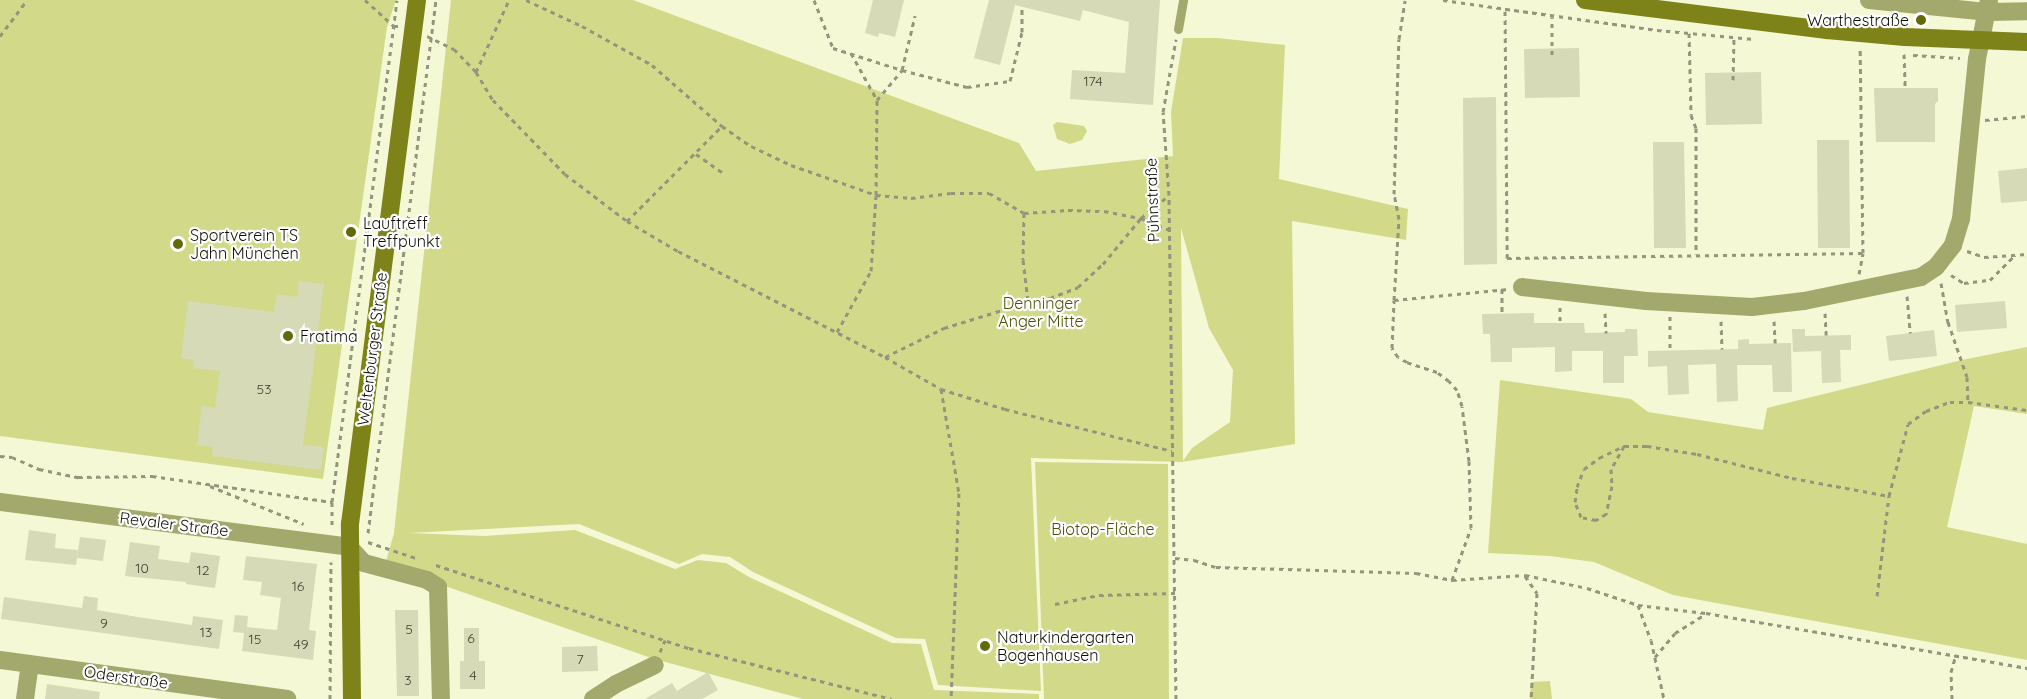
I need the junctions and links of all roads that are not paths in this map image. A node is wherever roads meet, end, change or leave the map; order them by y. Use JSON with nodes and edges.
{"nodes":[{"id":1,"x":417,"y":0,"type":"edge"},
{"id":2,"x":1183,"y":0,"type":"edge"},
{"id":3,"x":1585,"y":0,"type":"edge"},
{"id":4,"x":1869,"y":0,"type":"edge"},
{"id":5,"x":1989,"y":6,"type":"edge"},
{"id":6,"x":2027,"y":11,"type":"edge"},
{"id":7,"x":1178,"y":29,"type":"road end"},
{"id":8,"x":1980,"y":41,"type":"junction"},
{"id":9,"x":2027,"y":42,"type":"edge"},
{"id":10,"x":1522,"y":287,"type":"road end"},
{"id":11,"x":0,"y":502,"type":"edge"},
{"id":12,"x":349,"y":547,"type":"junction"},
{"id":13,"x":0,"y":660,"type":"edge"},
{"id":14,"x":30,"y":664,"type":"junction"},
{"id":15,"x":655,"y":665,"type":"dead end"},
{"id":16,"x":188,"y":692,"type":"edge"},
{"id":17,"x":25,"y":699,"type":"edge"},
{"id":18,"x":287,"y":699,"type":"edge"},
{"id":19,"x":352,"y":699,"type":"edge"},
{"id":20,"x":441,"y":699,"type":"edge"},
{"id":21,"x":593,"y":699,"type":"edge"}],
"edges":[{"from":1,"to":12,"type":"main road","name":"Weltenburger Straße"},
{"from":2,"to":7,"type":"lane"},
{"from":3,"to":8,"type":"main road"},
{"from":4,"to":5,"type":"street"},
{"from":5,"to":6,"type":"street"},
{"from":5,"to":8,"type":"street"},
{"from":8,"to":9,"type":"main road"},
{"from":8,"to":10,"type":"street"},
{"from":11,"to":12,"type":"street","name":"Revaler Straße"},
{"from":12,"to":19,"type":"main road","name":"Weltenburger Straße"},
{"from":12,"to":20,"type":"street"},
{"from":13,"to":14,"type":"street","name":"Oderstraße"},
{"from":14,"to":16,"type":"street","name":"Oderstraße"},
{"from":14,"to":17,"type":"street"},
{"from":15,"to":21,"type":"street"},
{"from":16,"to":18,"type":"street","name":"Oderstraße"}]}
